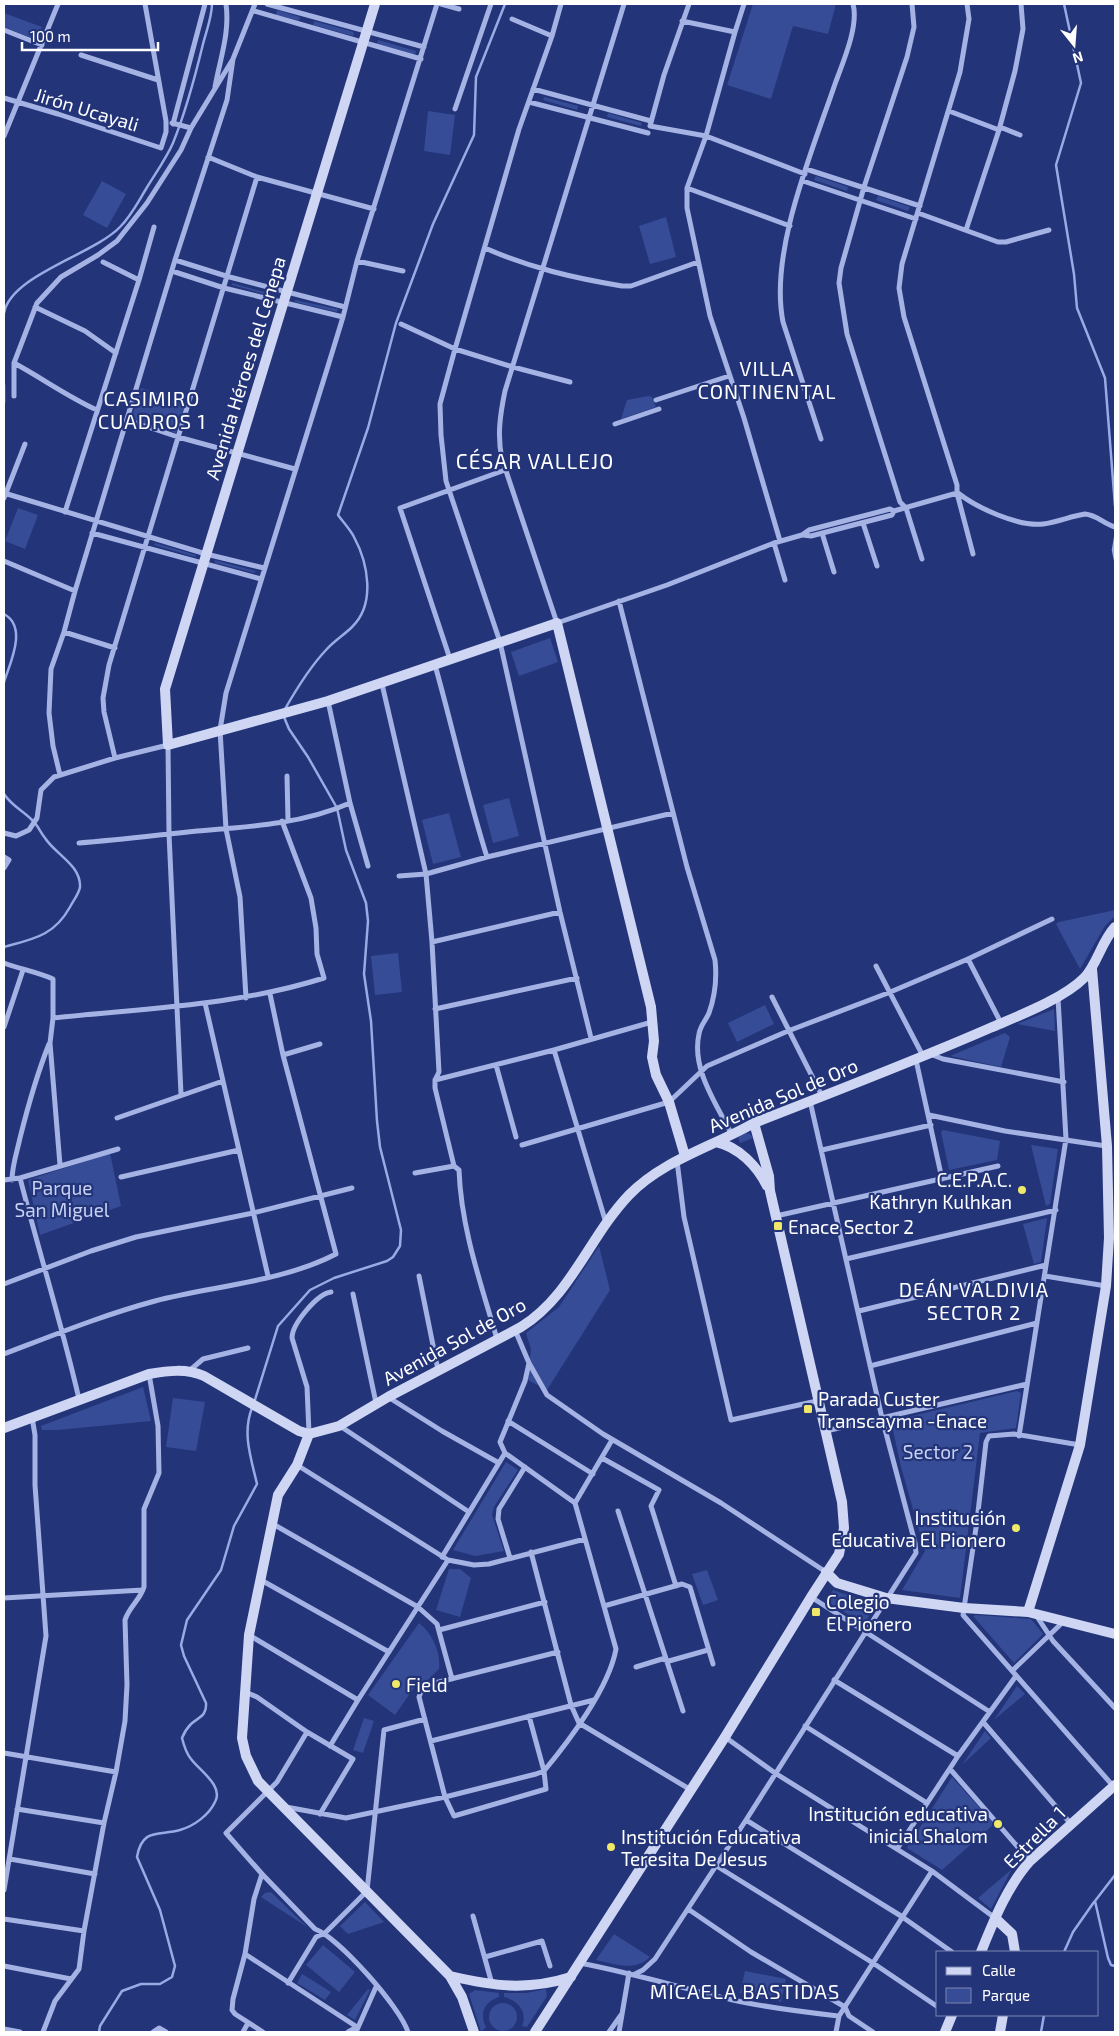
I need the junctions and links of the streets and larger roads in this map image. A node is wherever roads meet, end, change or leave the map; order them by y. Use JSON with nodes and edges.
{"nodes":[{"id":1,"x":58,"y":4,"type":"edge"},
{"id":2,"x":145,"y":4,"type":"edge"},
{"id":3,"x":205,"y":4,"type":"edge"},
{"id":4,"x":226,"y":4,"type":"edge"},
{"id":5,"x":255,"y":4,"type":"edge"},
{"id":6,"x":268,"y":4,"type":"edge"},
{"id":7,"x":375,"y":4,"type":"edge"},
{"id":8,"x":439,"y":4,"type":"edge"},
{"id":9,"x":491,"y":4,"type":"edge"},
{"id":10,"x":561,"y":4,"type":"edge"},
{"id":11,"x":624,"y":4,"type":"edge"},
{"id":12,"x":689,"y":4,"type":"edge"},
{"id":13,"x":744,"y":4,"type":"edge"},
{"id":14,"x":853,"y":4,"type":"edge"},
{"id":15,"x":912,"y":4,"type":"edge"},
{"id":16,"x":967,"y":4,"type":"edge"},
{"id":17,"x":1021,"y":4,"type":"edge"},
{"id":18,"x":459,"y":9,"type":"dead end"},
{"id":19,"x":254,"y":11,"type":"junction"},
{"id":20,"x":512,"y":19,"type":"dead end"},
{"id":21,"x":682,"y":21,"type":"junction"},
{"id":22,"x":4,"y":30,"type":"edge"},
{"id":23,"x":367,"y":30,"type":"junction"},
{"id":24,"x":735,"y":32,"type":"junction"},
{"id":25,"x":552,"y":36,"type":"junction"},
{"id":26,"x":363,"y":43,"type":"junction"},
{"id":27,"x":42,"y":45,"type":"junction"},
{"id":28,"x":424,"y":47,"type":"junction"},
{"id":29,"x":81,"y":55,"type":"dead end"},
{"id":30,"x":233,"y":58,"type":"junction"},
{"id":31,"x":421,"y":59,"type":"junction"},
{"id":32,"x":158,"y":80,"type":"junction"},
{"id":33,"x":533,"y":89,"type":"junction"},
{"id":34,"x":215,"y":90,"type":"junction"},
{"id":35,"x":4,"y":98,"type":"edge"},
{"id":36,"x":529,"y":102,"type":"junction"},
{"id":37,"x":18,"y":104,"type":"junction"},
{"id":38,"x":593,"y":105,"type":"junction"},
{"id":39,"x":455,"y":109,"type":"dead end"},
{"id":40,"x":949,"y":111,"type":"junction"},
{"id":41,"x":589,"y":118,"type":"junction"},
{"id":42,"x":166,"y":121,"type":"junction"},
{"id":43,"x":174,"y":124,"type":"junction"},
{"id":44,"x":651,"y":124,"type":"junction"},
{"id":45,"x":191,"y":128,"type":"junction"},
{"id":46,"x":999,"y":129,"type":"junction"},
{"id":47,"x":648,"y":133,"type":"dead end"},
{"id":48,"x":1020,"y":134,"type":"dead end"},
{"id":49,"x":4,"y":136,"type":"edge"},
{"id":50,"x":706,"y":136,"type":"junction"},
{"id":51,"x":208,"y":157,"type":"junction"},
{"id":52,"x":806,"y":171,"type":"junction"},
{"id":53,"x":257,"y":177,"type":"junction"},
{"id":54,"x":803,"y":181,"type":"junction"},
{"id":55,"x":864,"y":187,"type":"junction"},
{"id":56,"x":687,"y":188,"type":"junction"},
{"id":57,"x":316,"y":192,"type":"junction"},
{"id":58,"x":860,"y":199,"type":"junction"},
{"id":59,"x":920,"y":206,"type":"junction"},
{"id":60,"x":374,"y":209,"type":"junction"},
{"id":61,"x":917,"y":216,"type":"junction"},
{"id":62,"x":790,"y":226,"type":"junction"},
{"id":63,"x":154,"y":227,"type":"dead end"},
{"id":64,"x":966,"y":230,"type":"junction"},
{"id":65,"x":1049,"y":230,"type":"dead end"},
{"id":66,"x":485,"y":248,"type":"junction"},
{"id":67,"x":175,"y":260,"type":"junction"},
{"id":68,"x":357,"y":261,"type":"junction"},
{"id":69,"x":103,"y":262,"type":"dead end"},
{"id":70,"x":698,"y":262,"type":"junction"},
{"id":71,"x":542,"y":268,"type":"junction"},
{"id":72,"x":172,"y":271,"type":"junction"},
{"id":73,"x":403,"y":271,"type":"dead end"},
{"id":74,"x":226,"y":276,"type":"junction"},
{"id":75,"x":139,"y":280,"type":"junction"},
{"id":76,"x":224,"y":288,"type":"junction"},
{"id":77,"x":285,"y":298,"type":"junction"},
{"id":78,"x":35,"y":307,"type":"junction"},
{"id":79,"x":345,"y":307,"type":"junction"},
{"id":80,"x":343,"y":317,"type":"junction"},
{"id":81,"x":401,"y":324,"type":"dead end"},
{"id":82,"x":455,"y":349,"type":"junction"},
{"id":83,"x":116,"y":353,"type":"junction"},
{"id":84,"x":14,"y":362,"type":"junction"},
{"id":85,"x":513,"y":367,"type":"junction"},
{"id":86,"x":729,"y":376,"type":"junction"},
{"id":87,"x":570,"y":382,"type":"dead end"},
{"id":88,"x":14,"y":396,"type":"dead end"},
{"id":89,"x":656,"y":400,"type":"dead end"},
{"id":90,"x":659,"y":409,"type":"dead end"},
{"id":91,"x":97,"y":410,"type":"junction"},
{"id":92,"x":127,"y":420,"type":"junction"},
{"id":93,"x":615,"y":424,"type":"dead end"},
{"id":94,"x":178,"y":437,"type":"junction"},
{"id":95,"x":821,"y":439,"type":"dead end"},
{"id":96,"x":25,"y":444,"type":"dead end"},
{"id":97,"x":237,"y":453,"type":"junction"},
{"id":98,"x":294,"y":469,"type":"junction"},
{"id":99,"x":506,"y":470,"type":"junction"},
{"id":100,"x":449,"y":490,"type":"junction"},
{"id":101,"x":957,"y":492,"type":"junction"},
{"id":102,"x":4,"y":495,"type":"edge"},
{"id":103,"x":906,"y":508,"type":"junction"},
{"id":104,"x":894,"y":511,"type":"junction"},
{"id":105,"x":65,"y":512,"type":"junction"},
{"id":106,"x":96,"y":522,"type":"junction"},
{"id":107,"x":863,"y":523,"type":"junction"},
{"id":108,"x":1115,"y":527,"type":"edge"},
{"id":109,"x":92,"y":533,"type":"junction"},
{"id":110,"x":822,"y":533,"type":"junction"},
{"id":111,"x":802,"y":535,"type":"junction"},
{"id":112,"x":148,"y":537,"type":"junction"},
{"id":113,"x":780,"y":541,"type":"junction"},
{"id":114,"x":774,"y":543,"type":"junction"},
{"id":115,"x":146,"y":548,"type":"junction"},
{"id":116,"x":973,"y":554,"type":"dead end"},
{"id":117,"x":205,"y":559,"type":"junction"},
{"id":118,"x":922,"y":559,"type":"dead end"},
{"id":119,"x":4,"y":561,"type":"edge"},
{"id":120,"x":877,"y":566,"type":"dead end"},
{"id":121,"x":264,"y":568,"type":"junction"},
{"id":122,"x":834,"y":572,"type":"dead end"},
{"id":123,"x":261,"y":578,"type":"junction"},
{"id":124,"x":784,"y":580,"type":"dead end"},
{"id":125,"x":74,"y":591,"type":"junction"},
{"id":126,"x":619,"y":601,"type":"junction"},
{"id":127,"x":557,"y":623,"type":"junction"},
{"id":128,"x":64,"y":632,"type":"junction"},
{"id":129,"x":500,"y":642,"type":"junction"},
{"id":130,"x":115,"y":648,"type":"junction"},
{"id":131,"x":450,"y":660,"type":"junction"},
{"id":132,"x":435,"y":665,"type":"junction"},
{"id":133,"x":382,"y":684,"type":"junction"},
{"id":134,"x":328,"y":701,"type":"junction"},
{"id":135,"x":220,"y":730,"type":"junction"},
{"id":136,"x":168,"y":745,"type":"junction"},
{"id":137,"x":115,"y":758,"type":"junction"},
{"id":138,"x":60,"y":775,"type":"junction"},
{"id":139,"x":287,"y":776,"type":"dead end"},
{"id":140,"x":350,"y":803,"type":"junction"},
{"id":141,"x":672,"y":813,"type":"junction"},
{"id":142,"x":285,"y":821,"type":"junction"},
{"id":143,"x":226,"y":829,"type":"junction"},
{"id":144,"x":607,"y":830,"type":"junction"},
{"id":145,"x":4,"y":833,"type":"edge"},
{"id":146,"x":169,"y":834,"type":"junction"},
{"id":147,"x":79,"y":843,"type":"dead end"},
{"id":148,"x":544,"y":844,"type":"junction"},
{"id":149,"x":4,"y":857,"type":"edge"},
{"id":150,"x":487,"y":858,"type":"junction"},
{"id":151,"x":368,"y":866,"type":"dead end"},
{"id":152,"x":4,"y":868,"type":"edge"},
{"id":153,"x":426,"y":874,"type":"junction"},
{"id":154,"x":399,"y":876,"type":"dead end"},
{"id":155,"x":560,"y":912,"type":"junction"},
{"id":156,"x":1052,"y":918,"type":"dead end"},
{"id":157,"x":1115,"y":927,"type":"edge"},
{"id":158,"x":432,"y":942,"type":"junction"},
{"id":159,"x":968,"y":959,"type":"junction"},
{"id":160,"x":4,"y":963,"type":"edge"},
{"id":161,"x":876,"y":966,"type":"dead end"},
{"id":162,"x":1092,"y":969,"type":"junction"},
{"id":163,"x":23,"y":970,"type":"junction"},
{"id":164,"x":577,"y":978,"type":"junction"},
{"id":165,"x":888,"y":993,"type":"junction"},
{"id":166,"x":270,"y":994,"type":"junction"},
{"id":167,"x":1057,"y":996,"type":"junction"},
{"id":168,"x":772,"y":997,"type":"dead end"},
{"id":169,"x":246,"y":998,"type":"junction"},
{"id":170,"x":205,"y":1003,"type":"junction"},
{"id":171,"x":176,"y":1007,"type":"junction"},
{"id":172,"x":435,"y":1009,"type":"junction"},
{"id":173,"x":53,"y":1018,"type":"junction"},
{"id":174,"x":652,"y":1021,"type":"junction"},
{"id":175,"x":1001,"y":1023,"type":"junction"},
{"id":176,"x":4,"y":1027,"type":"edge"},
{"id":177,"x":788,"y":1031,"type":"junction"},
{"id":178,"x":592,"y":1038,"type":"junction"},
{"id":179,"x":50,"y":1043,"type":"junction"},
{"id":180,"x":320,"y":1044,"type":"dead end"},
{"id":181,"x":554,"y":1050,"type":"junction"},
{"id":182,"x":283,"y":1055,"type":"junction"},
{"id":183,"x":923,"y":1057,"type":"junction"},
{"id":184,"x":496,"y":1065,"type":"junction"},
{"id":185,"x":701,"y":1071,"type":"junction"},
{"id":186,"x":435,"y":1080,"type":"junction"},
{"id":187,"x":223,"y":1081,"type":"junction"},
{"id":188,"x":1064,"y":1082,"type":"junction"},
{"id":189,"x":181,"y":1094,"type":"junction"},
{"id":190,"x":822,"y":1096,"type":"junction"},
{"id":191,"x":810,"y":1100,"type":"junction"},
{"id":192,"x":669,"y":1102,"type":"junction"},
{"id":193,"x":929,"y":1115,"type":"junction"},
{"id":194,"x":117,"y":1118,"type":"dead end"},
{"id":195,"x":754,"y":1123,"type":"junction"},
{"id":196,"x":931,"y":1125,"type":"junction"},
{"id":197,"x":577,"y":1129,"type":"junction"},
{"id":198,"x":733,"y":1135,"type":"junction"},
{"id":199,"x":516,"y":1137,"type":"dead end"},
{"id":200,"x":1066,"y":1139,"type":"junction"},
{"id":201,"x":716,"y":1142,"type":"junction"},
{"id":202,"x":522,"y":1145,"type":"dead end"},
{"id":203,"x":1107,"y":1146,"type":"junction"},
{"id":204,"x":118,"y":1149,"type":"dead end"},
{"id":205,"x":239,"y":1150,"type":"junction"},
{"id":206,"x":822,"y":1150,"type":"junction"},
{"id":207,"x":681,"y":1158,"type":"junction"},
{"id":208,"x":60,"y":1165,"type":"junction"},
{"id":209,"x":454,"y":1166,"type":"junction"},
{"id":210,"x":998,"y":1166,"type":"dead end"},
{"id":211,"x":415,"y":1173,"type":"dead end"},
{"id":212,"x":121,"y":1177,"type":"dead end"},
{"id":213,"x":20,"y":1178,"type":"junction"},
{"id":214,"x":942,"y":1179,"type":"junction"},
{"id":215,"x":4,"y":1180,"type":"edge"},
{"id":216,"x":12,"y":1180,"type":"junction"},
{"id":217,"x":352,"y":1188,"type":"dead end"},
{"id":218,"x":770,"y":1192,"type":"junction"},
{"id":219,"x":321,"y":1196,"type":"junction"},
{"id":220,"x":834,"y":1204,"type":"junction"},
{"id":221,"x":1056,"y":1210,"type":"junction"},
{"id":222,"x":254,"y":1213,"type":"junction"},
{"id":223,"x":776,"y":1216,"type":"junction"},
{"id":224,"x":606,"y":1224,"type":"junction"},
{"id":225,"x":846,"y":1259,"type":"junction"},
{"id":226,"x":1046,"y":1265,"type":"junction"},
{"id":227,"x":44,"y":1270,"type":"junction"},
{"id":228,"x":268,"y":1276,"type":"junction"},
{"id":229,"x":419,"y":1276,"type":"dead end"},
{"id":230,"x":1045,"y":1276,"type":"junction"},
{"id":231,"x":4,"y":1284,"type":"edge"},
{"id":232,"x":1106,"y":1286,"type":"junction"},
{"id":233,"x":331,"y":1292,"type":"dead end"},
{"id":234,"x":353,"y":1294,"type":"dead end"},
{"id":235,"x":859,"y":1311,"type":"junction"},
{"id":236,"x":1037,"y":1323,"type":"junction"},
{"id":237,"x":515,"y":1330,"type":"junction"},
{"id":238,"x":63,"y":1331,"type":"junction"},
{"id":239,"x":497,"y":1340,"type":"junction"},
{"id":240,"x":248,"y":1348,"type":"dead end"},
{"id":241,"x":4,"y":1354,"type":"edge"},
{"id":242,"x":529,"y":1363,"type":"junction"},
{"id":243,"x":870,"y":1366,"type":"junction"},
{"id":244,"x":438,"y":1370,"type":"junction"},
{"id":245,"x":188,"y":1372,"type":"junction"},
{"id":246,"x":149,"y":1374,"type":"junction"},
{"id":247,"x":1027,"y":1384,"type":"junction"},
{"id":248,"x":388,"y":1397,"type":"junction"},
{"id":249,"x":79,"y":1399,"type":"junction"},
{"id":250,"x":817,"y":1401,"type":"junction"},
{"id":251,"x":376,"y":1404,"type":"junction"},
{"id":252,"x":32,"y":1417,"type":"junction"},
{"id":253,"x":882,"y":1418,"type":"junction"},
{"id":254,"x":508,"y":1421,"type":"junction"},
{"id":255,"x":339,"y":1426,"type":"junction"},
{"id":256,"x":4,"y":1428,"type":"edge"},
{"id":257,"x":825,"y":1431,"type":"junction"},
{"id":258,"x":309,"y":1434,"type":"junction"},
{"id":259,"x":1019,"y":1436,"type":"junction"},
{"id":260,"x":612,"y":1440,"type":"junction"},
{"id":261,"x":1080,"y":1445,"type":"junction"},
{"id":262,"x":505,"y":1453,"type":"junction"},
{"id":263,"x":602,"y":1458,"type":"junction"},
{"id":264,"x":499,"y":1463,"type":"junction"},
{"id":265,"x":297,"y":1465,"type":"junction"},
{"id":266,"x":525,"y":1467,"type":"junction"},
{"id":267,"x":593,"y":1474,"type":"junction"},
{"id":268,"x":575,"y":1503,"type":"junction"},
{"id":269,"x":618,"y":1511,"type":"dead end"},
{"id":270,"x":470,"y":1512,"type":"junction"},
{"id":271,"x":273,"y":1524,"type":"junction"},
{"id":272,"x":585,"y":1539,"type":"junction"},
{"id":273,"x":531,"y":1552,"type":"junction"},
{"id":274,"x":442,"y":1557,"type":"junction"},
{"id":275,"x":510,"y":1558,"type":"junction"},
{"id":276,"x":448,"y":1560,"type":"junction"},
{"id":277,"x":826,"y":1572,"type":"junction"},
{"id":278,"x":260,"y":1580,"type":"junction"},
{"id":279,"x":676,"y":1586,"type":"junction"},
{"id":280,"x":143,"y":1590,"type":"junction"},
{"id":281,"x":645,"y":1594,"type":"junction"},
{"id":282,"x":44,"y":1596,"type":"junction"},
{"id":283,"x":811,"y":1596,"type":"junction"},
{"id":284,"x":4,"y":1598,"type":"edge"},
{"id":285,"x":886,"y":1598,"type":"junction"},
{"id":286,"x":544,"y":1602,"type":"junction"},
{"id":287,"x":604,"y":1606,"type":"junction"},
{"id":288,"x":418,"y":1607,"type":"junction"},
{"id":289,"x":964,"y":1608,"type":"junction"},
{"id":290,"x":1031,"y":1612,"type":"junction"},
{"id":291,"x":1065,"y":1620,"type":"junction"},
{"id":292,"x":439,"y":1630,"type":"junction"},
{"id":293,"x":865,"y":1632,"type":"junction"},
{"id":294,"x":1115,"y":1634,"type":"edge"},
{"id":295,"x":249,"y":1635,"type":"junction"},
{"id":296,"x":1051,"y":1635,"type":"junction"},
{"id":297,"x":708,"y":1650,"type":"junction"},
{"id":298,"x":389,"y":1652,"type":"junction"},
{"id":299,"x":558,"y":1652,"type":"junction"},
{"id":300,"x":666,"y":1661,"type":"junction"},
{"id":301,"x":713,"y":1664,"type":"dead end"},
{"id":302,"x":636,"y":1667,"type":"dead end"},
{"id":303,"x":1014,"y":1673,"type":"junction"},
{"id":304,"x":452,"y":1679,"type":"junction"},
{"id":305,"x":834,"y":1680,"type":"junction"},
{"id":306,"x":245,"y":1692,"type":"junction"},
{"id":307,"x":358,"y":1700,"type":"junction"},
{"id":308,"x":594,"y":1700,"type":"junction"},
{"id":309,"x":571,"y":1705,"type":"junction"},
{"id":310,"x":1115,"y":1708,"type":"edge"},
{"id":311,"x":683,"y":1711,"type":"dead end"},
{"id":312,"x":990,"y":1712,"type":"junction"},
{"id":313,"x":529,"y":1716,"type":"junction"},
{"id":314,"x":426,"y":1719,"type":"junction"},
{"id":315,"x":984,"y":1722,"type":"junction"},
{"id":316,"x":579,"y":1723,"type":"junction"},
{"id":317,"x":805,"y":1726,"type":"junction"},
{"id":318,"x":307,"y":1732,"type":"junction"},
{"id":319,"x":725,"y":1737,"type":"junction"},
{"id":320,"x":431,"y":1741,"type":"junction"},
{"id":321,"x":330,"y":1746,"type":"junction"},
{"id":322,"x":4,"y":1752,"type":"edge"},
{"id":323,"x":25,"y":1756,"type":"junction"},
{"id":324,"x":958,"y":1756,"type":"junction"},
{"id":325,"x":950,"y":1769,"type":"junction"},
{"id":326,"x":544,"y":1770,"type":"junction"},
{"id":327,"x":116,"y":1772,"type":"junction"},
{"id":328,"x":775,"y":1773,"type":"junction"},
{"id":329,"x":1114,"y":1786,"type":"edge"},
{"id":330,"x":268,"y":1790,"type":"junction"},
{"id":331,"x":691,"y":1790,"type":"junction"},
{"id":332,"x":445,"y":1797,"type":"junction"},
{"id":333,"x":927,"y":1803,"type":"junction"},
{"id":334,"x":283,"y":1806,"type":"junction"},
{"id":335,"x":17,"y":1809,"type":"junction"},
{"id":336,"x":375,"y":1812,"type":"junction"},
{"id":337,"x":320,"y":1814,"type":"junction"},
{"id":338,"x":746,"y":1820,"type":"junction"},
{"id":339,"x":104,"y":1823,"type":"junction"},
{"id":340,"x":1071,"y":1824,"type":"junction"},
{"id":341,"x":897,"y":1849,"type":"junction"},
{"id":342,"x":10,"y":1859,"type":"junction"},
{"id":343,"x":1030,"y":1860,"type":"junction"},
{"id":344,"x":715,"y":1865,"type":"junction"},
{"id":345,"x":932,"y":1871,"type":"junction"},
{"id":346,"x":95,"y":1874,"type":"junction"},
{"id":347,"x":262,"y":1874,"type":"junction"},
{"id":348,"x":4,"y":1890,"type":"edge"},
{"id":349,"x":367,"y":1891,"type":"junction"},
{"id":350,"x":688,"y":1909,"type":"junction"},
{"id":351,"x":473,"y":1916,"type":"dead end"},
{"id":352,"x":902,"y":1916,"type":"junction"},
{"id":353,"x":995,"y":1918,"type":"junction"},
{"id":354,"x":4,"y":1919,"type":"edge"},
{"id":355,"x":84,"y":1931,"type":"junction"},
{"id":356,"x":325,"y":1933,"type":"junction"},
{"id":357,"x":951,"y":1951,"type":"edge"},
{"id":358,"x":981,"y":1951,"type":"edge"},
{"id":359,"x":1015,"y":1951,"type":"edge"},
{"id":360,"x":245,"y":1954,"type":"junction"},
{"id":361,"x":485,"y":1957,"type":"junction"},
{"id":362,"x":580,"y":1963,"type":"junction"},
{"id":363,"x":873,"y":1963,"type":"junction"},
{"id":364,"x":4,"y":1966,"type":"edge"},
{"id":365,"x":550,"y":1966,"type":"dead end"},
{"id":366,"x":632,"y":1974,"type":"junction"},
{"id":367,"x":450,"y":1976,"type":"junction"},
{"id":368,"x":571,"y":1976,"type":"junction"},
{"id":369,"x":71,"y":1979,"type":"junction"},
{"id":370,"x":288,"y":1983,"type":"junction"},
{"id":371,"x":492,"y":1985,"type":"junction"},
{"id":372,"x":376,"y":1987,"type":"junction"},
{"id":373,"x":936,"y":2006,"type":"edge"},
{"id":374,"x":845,"y":2007,"type":"junction"},
{"id":375,"x":623,"y":2013,"type":"junction"},
{"id":376,"x":839,"y":2016,"type":"junction"},
{"id":377,"x":951,"y":2016,"type":"edge"},
{"id":378,"x":1003,"y":2016,"type":"edge"},
{"id":379,"x":248,"y":2023,"type":"junction"},
{"id":380,"x":4,"y":2029,"type":"edge"},
{"id":381,"x":356,"y":2029,"type":"edge"},
{"id":382,"x":20,"y":2032,"type":"edge"},
{"id":383,"x":43,"y":2032,"type":"edge"},
{"id":384,"x":153,"y":2032,"type":"edge"},
{"id":385,"x":166,"y":2032,"type":"edge"},
{"id":386,"x":243,"y":2032,"type":"edge"},
{"id":387,"x":263,"y":2032,"type":"edge"},
{"id":388,"x":348,"y":2032,"type":"edge"},
{"id":389,"x":408,"y":2032,"type":"edge"},
{"id":390,"x":474,"y":2032,"type":"edge"},
{"id":391,"x":535,"y":2032,"type":"edge"},
{"id":392,"x":609,"y":2032,"type":"edge"},
{"id":393,"x":619,"y":2032,"type":"edge"},
{"id":394,"x":836,"y":2032,"type":"edge"},
{"id":395,"x":873,"y":2032,"type":"edge"},
{"id":396,"x":945,"y":2032,"type":"edge"},
{"id":397,"x":1000,"y":2032,"type":"edge"}],
"edges":[{"from":1,"to":27,"type":"street"},
{"from":2,"to":32,"type":"street"},
{"from":3,"to":43,"type":"street"},
{"from":4,"to":34,"type":"street"},
{"from":5,"to":19,"type":"street"},
{"from":6,"to":23,"type":"street"},
{"from":7,"to":23,"type":"street","name":"Avenida Héroes del Cenepa"},
{"from":8,"to":18,"type":"street"},
{"from":8,"to":28,"type":"street"},
{"from":9,"to":39,"type":"street"},
{"from":10,"to":25,"type":"street"},
{"from":11,"to":38,"type":"street"},
{"from":12,"to":21,"type":"street"},
{"from":13,"to":24,"type":"street"},
{"from":14,"to":52,"type":"street"},
{"from":15,"to":55,"type":"street"},
{"from":16,"to":40,"type":"street"},
{"from":17,"to":46,"type":"street"},
{"from":19,"to":26,"type":"street"},
{"from":19,"to":30,"type":"street"},
{"from":20,"to":25,"type":"street"},
{"from":21,"to":24,"type":"street"},
{"from":21,"to":44,"type":"street"},
{"from":22,"to":27,"type":"street"},
{"from":23,"to":26,"type":"street","name":"Avenida Héroes del Cenepa"},
{"from":23,"to":28,"type":"street"},
{"from":24,"to":50,"type":"street"},
{"from":25,"to":33,"type":"street"},
{"from":26,"to":31,"type":"street"},
{"from":26,"to":57,"type":"street","name":"Avenida Héroes del Cenepa"},
{"from":27,"to":37,"type":"street"},
{"from":28,"to":31,"type":"street"},
{"from":29,"to":32,"type":"street"},
{"from":30,"to":34,"type":"street"},
{"from":30,"to":51,"type":"street"},
{"from":31,"to":60,"type":"street"},
{"from":32,"to":42,"type":"street"},
{"from":33,"to":36,"type":"street"},
{"from":33,"to":38,"type":"street"},
{"from":34,"to":45,"type":"street"},
{"from":35,"to":37,"type":"street","name":"Jirón Ucayali"},
{"from":36,"to":41,"type":"street"},
{"from":36,"to":66,"type":"street"},
{"from":37,"to":42,"type":"street","name":"Jirón Ucayali"},
{"from":37,"to":49,"type":"street"},
{"from":38,"to":41,"type":"street"},
{"from":38,"to":44,"type":"street"},
{"from":40,"to":46,"type":"street"},
{"from":40,"to":59,"type":"street"},
{"from":41,"to":47,"type":"street"},
{"from":41,"to":71,"type":"street"},
{"from":42,"to":43,"type":"street"},
{"from":43,"to":45,"type":"street"},
{"from":44,"to":50,"type":"street"},
{"from":45,"to":78,"type":"street"},
{"from":46,"to":48,"type":"street"},
{"from":46,"to":64,"type":"street"},
{"from":50,"to":52,"type":"street"},
{"from":50,"to":56,"type":"street"},
{"from":51,"to":53,"type":"street"},
{"from":51,"to":67,"type":"street"},
{"from":52,"to":54,"type":"street"},
{"from":52,"to":55,"type":"street"},
{"from":53,"to":57,"type":"street"},
{"from":53,"to":74,"type":"street"},
{"from":54,"to":58,"type":"street"},
{"from":54,"to":62,"type":"street"},
{"from":55,"to":58,"type":"street"},
{"from":55,"to":59,"type":"street"},
{"from":56,"to":62,"type":"street"},
{"from":56,"to":70,"type":"street"},
{"from":57,"to":60,"type":"street"},
{"from":57,"to":77,"type":"street","name":"Avenida Héroes del Cenepa"},
{"from":58,"to":61,"type":"street"},
{"from":58,"to":103,"type":"street"},
{"from":59,"to":61,"type":"street"},
{"from":60,"to":68,"type":"street"},
{"from":61,"to":64,"type":"street"},
{"from":61,"to":101,"type":"street"},
{"from":62,"to":95,"type":"street"},
{"from":63,"to":75,"type":"street"},
{"from":64,"to":65,"type":"street"},
{"from":66,"to":71,"type":"street"},
{"from":66,"to":82,"type":"street"},
{"from":67,"to":72,"type":"street"},
{"from":67,"to":74,"type":"street"},
{"from":68,"to":73,"type":"street"},
{"from":68,"to":79,"type":"street"},
{"from":69,"to":75,"type":"street"},
{"from":70,"to":71,"type":"street"},
{"from":70,"to":86,"type":"street"},
{"from":71,"to":85,"type":"street"},
{"from":72,"to":76,"type":"street"},
{"from":72,"to":92,"type":"street"},
{"from":74,"to":76,"type":"street"},
{"from":74,"to":77,"type":"street"},
{"from":75,"to":83,"type":"street"},
{"from":76,"to":77,"type":"street"},
{"from":76,"to":94,"type":"street"},
{"from":77,"to":79,"type":"street"},
{"from":77,"to":80,"type":"street"},
{"from":77,"to":97,"type":"street","name":"Avenida Héroes del Cenepa"},
{"from":78,"to":83,"type":"street"},
{"from":78,"to":84,"type":"street"},
{"from":79,"to":80,"type":"street"},
{"from":80,"to":98,"type":"street"},
{"from":81,"to":82,"type":"street"},
{"from":82,"to":85,"type":"street"},
{"from":82,"to":100,"type":"street"},
{"from":83,"to":91,"type":"street"},
{"from":84,"to":88,"type":"street"},
{"from":84,"to":91,"type":"street"},
{"from":85,"to":87,"type":"street"},
{"from":85,"to":99,"type":"street"},
{"from":86,"to":89,"type":"street"},
{"from":86,"to":113,"type":"street"},
{"from":90,"to":93,"type":"street"},
{"from":91,"to":105,"type":"street"},
{"from":92,"to":94,"type":"street"},
{"from":92,"to":106,"type":"street"},
{"from":94,"to":97,"type":"street"},
{"from":94,"to":112,"type":"street"},
{"from":96,"to":102,"type":"street"},
{"from":97,"to":98,"type":"street"},
{"from":97,"to":117,"type":"street","name":"Avenida Héroes del Cenepa"},
{"from":98,"to":121,"type":"street"},
{"from":99,"to":100,"type":"street"},
{"from":99,"to":127,"type":"street"},
{"from":100,"to":129,"type":"street"},
{"from":100,"to":131,"type":"street"},
{"from":101,"to":103,"type":"street"},
{"from":101,"to":108,"type":"street"},
{"from":101,"to":116,"type":"street"},
{"from":102,"to":105,"type":"street"},
{"from":103,"to":104,"type":"street"},
{"from":103,"to":118,"type":"street"},
{"from":104,"to":107,"type":"street"},
{"from":104,"to":111,"type":"street"},
{"from":105,"to":106,"type":"street"},
{"from":106,"to":109,"type":"street"},
{"from":106,"to":112,"type":"street"},
{"from":107,"to":110,"type":"street"},
{"from":107,"to":120,"type":"street"},
{"from":109,"to":115,"type":"street"},
{"from":109,"to":125,"type":"street"},
{"from":110,"to":111,"type":"street"},
{"from":110,"to":122,"type":"street"},
{"from":111,"to":113,"type":"street"},
{"from":112,"to":115,"type":"street"},
{"from":112,"to":117,"type":"street"},
{"from":113,"to":114,"type":"street"},
{"from":114,"to":124,"type":"street"},
{"from":114,"to":126,"type":"street"},
{"from":115,"to":117,"type":"street"},
{"from":115,"to":130,"type":"street"},
{"from":117,"to":121,"type":"street"},
{"from":117,"to":123,"type":"street"},
{"from":117,"to":136,"type":"street","name":"Avenida Héroes del Cenepa"},
{"from":119,"to":125,"type":"street"},
{"from":121,"to":123,"type":"street"},
{"from":123,"to":135,"type":"street"},
{"from":125,"to":128,"type":"street"},
{"from":126,"to":127,"type":"street"},
{"from":126,"to":141,"type":"street"},
{"from":127,"to":129,"type":"street"},
{"from":127,"to":144,"type":"street"},
{"from":128,"to":130,"type":"street"},
{"from":128,"to":138,"type":"street"},
{"from":129,"to":131,"type":"street"},
{"from":129,"to":148,"type":"street"},
{"from":130,"to":137,"type":"street"},
{"from":131,"to":132,"type":"street"},
{"from":132,"to":133,"type":"street"},
{"from":132,"to":150,"type":"street"},
{"from":133,"to":134,"type":"street"},
{"from":133,"to":153,"type":"street"},
{"from":134,"to":135,"type":"street"},
{"from":134,"to":140,"type":"street"},
{"from":135,"to":136,"type":"street"},
{"from":135,"to":143,"type":"street"},
{"from":136,"to":137,"type":"street"},
{"from":136,"to":146,"type":"street"},
{"from":137,"to":138,"type":"street"},
{"from":138,"to":145,"type":"street"},
{"from":139,"to":142,"type":"street"},
{"from":140,"to":142,"type":"street"},
{"from":140,"to":151,"type":"street"},
{"from":141,"to":144,"type":"street"},
{"from":141,"to":185,"type":"street"},
{"from":142,"to":143,"type":"street"},
{"from":142,"to":166,"type":"street"},
{"from":143,"to":146,"type":"street"},
{"from":143,"to":169,"type":"street"},
{"from":144,"to":148,"type":"street"},
{"from":144,"to":174,"type":"street"},
{"from":146,"to":147,"type":"street"},
{"from":146,"to":171,"type":"street"},
{"from":148,"to":150,"type":"street"},
{"from":148,"to":155,"type":"street"},
{"from":149,"to":152,"type":"street"},
{"from":150,"to":153,"type":"street"},
{"from":153,"to":154,"type":"street"},
{"from":153,"to":158,"type":"street"},
{"from":155,"to":158,"type":"street"},
{"from":155,"to":164,"type":"street"},
{"from":156,"to":159,"type":"street"},
{"from":157,"to":162,"type":"street","name":"Avenida Sol de Oro"},
{"from":158,"to":172,"type":"street"},
{"from":159,"to":165,"type":"street"},
{"from":159,"to":175,"type":"street"},
{"from":160,"to":163,"type":"street"},
{"from":161,"to":165,"type":"street"},
{"from":162,"to":167,"type":"street","name":"Avenida Sol de Oro"},
{"from":162,"to":203,"type":"street"},
{"from":163,"to":173,"type":"street"},
{"from":163,"to":176,"type":"street"},
{"from":164,"to":172,"type":"street"},
{"from":164,"to":178,"type":"street"},
{"from":165,"to":177,"type":"street"},
{"from":165,"to":183,"type":"street"},
{"from":166,"to":169,"type":"street"},
{"from":166,"to":182,"type":"street"},
{"from":167,"to":175,"type":"street","name":"Avenida Sol de Oro"},
{"from":167,"to":188,"type":"street"},
{"from":168,"to":177,"type":"street"},
{"from":169,"to":170,"type":"street"},
{"from":170,"to":171,"type":"street"},
{"from":170,"to":187,"type":"street"},
{"from":171,"to":173,"type":"street"},
{"from":171,"to":189,"type":"street"},
{"from":172,"to":186,"type":"street"},
{"from":173,"to":179,"type":"street"},
{"from":174,"to":178,"type":"street"},
{"from":174,"to":192,"type":"street"},
{"from":175,"to":183,"type":"street","name":"Avenida Sol de Oro"},
{"from":177,"to":185,"type":"street"},
{"from":177,"to":190,"type":"street"},
{"from":178,"to":181,"type":"street"},
{"from":179,"to":208,"type":"street"},
{"from":179,"to":216,"type":"street"},
{"from":180,"to":182,"type":"street"},
{"from":181,"to":184,"type":"street"},
{"from":181,"to":197,"type":"street"},
{"from":182,"to":219,"type":"street"},
{"from":183,"to":188,"type":"street"},
{"from":183,"to":190,"type":"street","name":"Avenida Sol de Oro"},
{"from":183,"to":193,"type":"street"},
{"from":184,"to":186,"type":"street"},
{"from":184,"to":199,"type":"street"},
{"from":185,"to":192,"type":"street"},
{"from":185,"to":198,"type":"street"},
{"from":186,"to":209,"type":"street"},
{"from":187,"to":189,"type":"street"},
{"from":187,"to":205,"type":"street"},
{"from":188,"to":200,"type":"street"},
{"from":189,"to":194,"type":"street"},
{"from":190,"to":191,"type":"street","name":"Avenida Sol de Oro"},
{"from":191,"to":195,"type":"street","name":"Avenida Sol de Oro"},
{"from":191,"to":206,"type":"street"},
{"from":192,"to":197,"type":"street"},
{"from":192,"to":207,"type":"street"},
{"from":193,"to":196,"type":"street"},
{"from":193,"to":200,"type":"street"},
{"from":195,"to":198,"type":"street","name":"Avenida Sol de Oro"},
{"from":195,"to":218,"type":"street"},
{"from":196,"to":206,"type":"street"},
{"from":196,"to":214,"type":"street"},
{"from":197,"to":202,"type":"street"},
{"from":197,"to":224,"type":"street"},
{"from":198,"to":201,"type":"street","name":"Avenida Sol de Oro"},
{"from":200,"to":203,"type":"street"},
{"from":200,"to":221,"type":"street"},
{"from":201,"to":207,"type":"street","name":"Avenida Sol de Oro"},
{"from":201,"to":218,"type":"street"},
{"from":203,"to":232,"type":"street"},
{"from":204,"to":208,"type":"street"},
{"from":205,"to":212,"type":"street"},
{"from":205,"to":222,"type":"street"},
{"from":206,"to":220,"type":"street"},
{"from":207,"to":224,"type":"street","name":"Avenida Sol de Oro"},
{"from":207,"to":250,"type":"street"},
{"from":208,"to":213,"type":"street"},
{"from":209,"to":211,"type":"street"},
{"from":209,"to":239,"type":"street"},
{"from":210,"to":214,"type":"street"},
{"from":213,"to":216,"type":"street"},
{"from":213,"to":227,"type":"street"},
{"from":214,"to":220,"type":"street"},
{"from":215,"to":216,"type":"street"},
{"from":217,"to":219,"type":"street"},
{"from":218,"to":223,"type":"street"},
{"from":219,"to":222,"type":"street"},
{"from":219,"to":228,"type":"street"},
{"from":220,"to":223,"type":"street"},
{"from":220,"to":225,"type":"street"},
{"from":221,"to":225,"type":"street"},
{"from":221,"to":226,"type":"street"},
{"from":222,"to":227,"type":"street"},
{"from":222,"to":228,"type":"street"},
{"from":223,"to":250,"type":"street"},
{"from":224,"to":237,"type":"street","name":"Avenida Sol de Oro"},
{"from":225,"to":235,"type":"street"},
{"from":226,"to":230,"type":"street"},
{"from":226,"to":235,"type":"street"},
{"from":227,"to":231,"type":"street"},
{"from":227,"to":238,"type":"street"},
{"from":228,"to":238,"type":"street"},
{"from":229,"to":244,"type":"street"},
{"from":230,"to":232,"type":"street"},
{"from":230,"to":236,"type":"street"},
{"from":232,"to":261,"type":"street"},
{"from":233,"to":258,"type":"street"},
{"from":234,"to":251,"type":"street"},
{"from":235,"to":243,"type":"street"},
{"from":236,"to":243,"type":"street"},
{"from":236,"to":247,"type":"street"},
{"from":237,"to":239,"type":"street","name":"Avenida Sol de Oro"},
{"from":237,"to":242,"type":"street"},
{"from":238,"to":241,"type":"street"},
{"from":238,"to":249,"type":"street"},
{"from":239,"to":244,"type":"street","name":"Avenida Sol de Oro"},
{"from":240,"to":245,"type":"street"},
{"from":242,"to":254,"type":"street"},
{"from":242,"to":260,"type":"street"},
{"from":243,"to":253,"type":"street"},
{"from":244,"to":248,"type":"street","name":"Avenida Sol de Oro"},
{"from":245,"to":246,"type":"street"},
{"from":245,"to":258,"type":"street"},
{"from":246,"to":249,"type":"street"},
{"from":246,"to":280,"type":"street"},
{"from":247,"to":253,"type":"street"},
{"from":247,"to":259,"type":"street"},
{"from":248,"to":251,"type":"street","name":"Avenida Sol de Oro"},
{"from":248,"to":264,"type":"street"},
{"from":249,"to":252,"type":"street"},
{"from":250,"to":257,"type":"street"},
{"from":251,"to":255,"type":"street","name":"Avenida Sol de Oro"},
{"from":252,"to":256,"type":"street"},
{"from":252,"to":282,"type":"street"},
{"from":253,"to":257,"type":"street"},
{"from":253,"to":285,"type":"street"},
{"from":254,"to":262,"type":"street"},
{"from":254,"to":267,"type":"street"},
{"from":255,"to":258,"type":"street","name":"Avenida Sol de Oro"},
{"from":255,"to":270,"type":"street"},
{"from":257,"to":277,"type":"street"},
{"from":258,"to":265,"type":"street"},
{"from":259,"to":261,"type":"street"},
{"from":259,"to":289,"type":"street"},
{"from":260,"to":263,"type":"street"},
{"from":260,"to":277,"type":"street"},
{"from":261,"to":290,"type":"street"},
{"from":262,"to":264,"type":"street"},
{"from":262,"to":266,"type":"street"},
{"from":263,"to":267,"type":"street"},
{"from":263,"to":279,"type":"street"},
{"from":264,"to":270,"type":"street"},
{"from":265,"to":271,"type":"street"},
{"from":265,"to":274,"type":"street"},
{"from":266,"to":268,"type":"street"},
{"from":266,"to":275,"type":"street"},
{"from":267,"to":268,"type":"street"},
{"from":268,"to":272,"type":"street"},
{"from":269,"to":281,"type":"street"},
{"from":270,"to":274,"type":"street"},
{"from":271,"to":278,"type":"street"},
{"from":271,"to":288,"type":"street"},
{"from":272,"to":273,"type":"street"},
{"from":272,"to":287,"type":"street"},
{"from":273,"to":275,"type":"street"},
{"from":273,"to":286,"type":"street"},
{"from":274,"to":276,"type":"street"},
{"from":275,"to":276,"type":"street"},
{"from":276,"to":288,"type":"street"},
{"from":277,"to":283,"type":"street"},
{"from":277,"to":285,"type":"street"},
{"from":278,"to":295,"type":"street"},
{"from":278,"to":298,"type":"street"},
{"from":279,"to":281,"type":"street"},
{"from":279,"to":297,"type":"street"},
{"from":280,"to":282,"type":"street"},
{"from":280,"to":327,"type":"street"},
{"from":281,"to":287,"type":"street"},
{"from":281,"to":300,"type":"street"},
{"from":282,"to":284,"type":"street"},
{"from":282,"to":323,"type":"street"},
{"from":283,"to":293,"type":"street"},
{"from":283,"to":319,"type":"street"},
{"from":285,"to":289,"type":"street"},
{"from":285,"to":293,"type":"street"},
{"from":286,"to":292,"type":"street"},
{"from":286,"to":299,"type":"street"},
{"from":287,"to":308,"type":"street"},
{"from":288,"to":292,"type":"street"},
{"from":288,"to":298,"type":"street"},
{"from":289,"to":290,"type":"street"},
{"from":289,"to":303,"type":"street"},
{"from":290,"to":291,"type":"street"},
{"from":290,"to":296,"type":"street"},
{"from":291,"to":294,"type":"street"},
{"from":291,"to":296,"type":"street"},
{"from":292,"to":304,"type":"street"},
{"from":293,"to":305,"type":"street"},
{"from":293,"to":312,"type":"street"},
{"from":295,"to":306,"type":"street"},
{"from":295,"to":307,"type":"street"},
{"from":296,"to":303,"type":"street"},
{"from":296,"to":310,"type":"street"},
{"from":297,"to":300,"type":"street"},
{"from":297,"to":301,"type":"street"},
{"from":298,"to":307,"type":"street"},
{"from":299,"to":304,"type":"street"},
{"from":299,"to":309,"type":"street"},
{"from":300,"to":302,"type":"street"},
{"from":300,"to":311,"type":"street"},
{"from":303,"to":312,"type":"street"},
{"from":303,"to":329,"type":"street"},
{"from":304,"to":314,"type":"street"},
{"from":305,"to":317,"type":"street"},
{"from":305,"to":324,"type":"street"},
{"from":306,"to":318,"type":"street"},
{"from":306,"to":330,"type":"street"},
{"from":307,"to":321,"type":"street"},
{"from":308,"to":309,"type":"street"},
{"from":308,"to":316,"type":"street"},
{"from":309,"to":313,"type":"street"},
{"from":309,"to":316,"type":"street"},
{"from":312,"to":315,"type":"street"},
{"from":313,"to":320,"type":"street"},
{"from":313,"to":326,"type":"street"},
{"from":314,"to":320,"type":"street"},
{"from":314,"to":336,"type":"street"},
{"from":315,"to":324,"type":"street"},
{"from":315,"to":340,"type":"street"},
{"from":316,"to":326,"type":"street"},
{"from":316,"to":331,"type":"street"},
{"from":317,"to":328,"type":"street"},
{"from":317,"to":333,"type":"street"},
{"from":318,"to":321,"type":"street"},
{"from":318,"to":330,"type":"street"},
{"from":319,"to":328,"type":"street"},
{"from":319,"to":331,"type":"street"},
{"from":320,"to":332,"type":"street"},
{"from":321,"to":337,"type":"street"},
{"from":322,"to":323,"type":"street"},
{"from":323,"to":327,"type":"street"},
{"from":323,"to":335,"type":"street"},
{"from":324,"to":325,"type":"street"},
{"from":325,"to":333,"type":"street"},
{"from":325,"to":343,"type":"street"},
{"from":326,"to":332,"type":"street"},
{"from":326,"to":332,"type":"street"},
{"from":327,"to":339,"type":"street"},
{"from":328,"to":338,"type":"street"},
{"from":328,"to":341,"type":"street"},
{"from":329,"to":340,"type":"street","name":"Estrella 1"},
{"from":330,"to":334,"type":"street"},
{"from":330,"to":347,"type":"street"},
{"from":331,"to":362,"type":"street"},
{"from":332,"to":336,"type":"street"},
{"from":333,"to":341,"type":"street"},
{"from":334,"to":337,"type":"street"},
{"from":334,"to":349,"type":"street"},
{"from":335,"to":339,"type":"street"},
{"from":335,"to":342,"type":"street"},
{"from":336,"to":337,"type":"street"},
{"from":336,"to":349,"type":"street"},
{"from":338,"to":344,"type":"street"},
{"from":338,"to":352,"type":"street"},
{"from":339,"to":346,"type":"street"},
{"from":340,"to":343,"type":"street","name":"Estrella 1"},
{"from":341,"to":345,"type":"street"},
{"from":342,"to":346,"type":"street"},
{"from":342,"to":348,"type":"street"},
{"from":343,"to":353,"type":"street","name":"Estrella 1"},
{"from":344,"to":350,"type":"street"},
{"from":344,"to":363,"type":"street"},
{"from":345,"to":352,"type":"street"},
{"from":345,"to":353,"type":"street"},
{"from":346,"to":355,"type":"street"},
{"from":347,"to":356,"type":"street"},
{"from":347,"to":360,"type":"street"},
{"from":349,"to":356,"type":"street"},
{"from":349,"to":367,"type":"street"},
{"from":350,"to":366,"type":"street"},
{"from":350,"to":374,"type":"street"},
{"from":351,"to":361,"type":"street"},
{"from":352,"to":357,"type":"street"},
{"from":352,"to":363,"type":"street"},
{"from":353,"to":358,"type":"street","name":"Estrella 1"},
{"from":353,"to":359,"type":"street"},
{"from":354,"to":355,"type":"street"},
{"from":355,"to":369,"type":"street"},
{"from":356,"to":370,"type":"street"},
{"from":356,"to":372,"type":"street"},
{"from":360,"to":370,"type":"street"},
{"from":360,"to":379,"type":"street"},
{"from":361,"to":365,"type":"street"},
{"from":361,"to":371,"type":"street"},
{"from":362,"to":366,"type":"street"},
{"from":362,"to":368,"type":"street"},
{"from":363,"to":373,"type":"street"},
{"from":363,"to":374,"type":"street"},
{"from":364,"to":369,"type":"street"},
{"from":366,"to":375,"type":"street"},
{"from":366,"to":376,"type":"street"},
{"from":367,"to":371,"type":"street"},
{"from":367,"to":390,"type":"street"},
{"from":368,"to":371,"type":"street"},
{"from":368,"to":391,"type":"street"},
{"from":369,"to":383,"type":"street"},
{"from":370,"to":381,"type":"street"},
{"from":372,"to":381,"type":"street"},
{"from":372,"to":389,"type":"street"},
{"from":374,"to":376,"type":"street"},
{"from":374,"to":395,"type":"street"},
{"from":375,"to":392,"type":"street"},
{"from":375,"to":393,"type":"street"},
{"from":376,"to":394,"type":"street"},
{"from":377,"to":396,"type":"street"},
{"from":378,"to":397,"type":"street"},
{"from":379,"to":386,"type":"street"},
{"from":379,"to":387,"type":"street"},
{"from":380,"to":382,"type":"street"},
{"from":381,"to":388,"type":"street"},
{"from":384,"to":385,"type":"street"}]}
